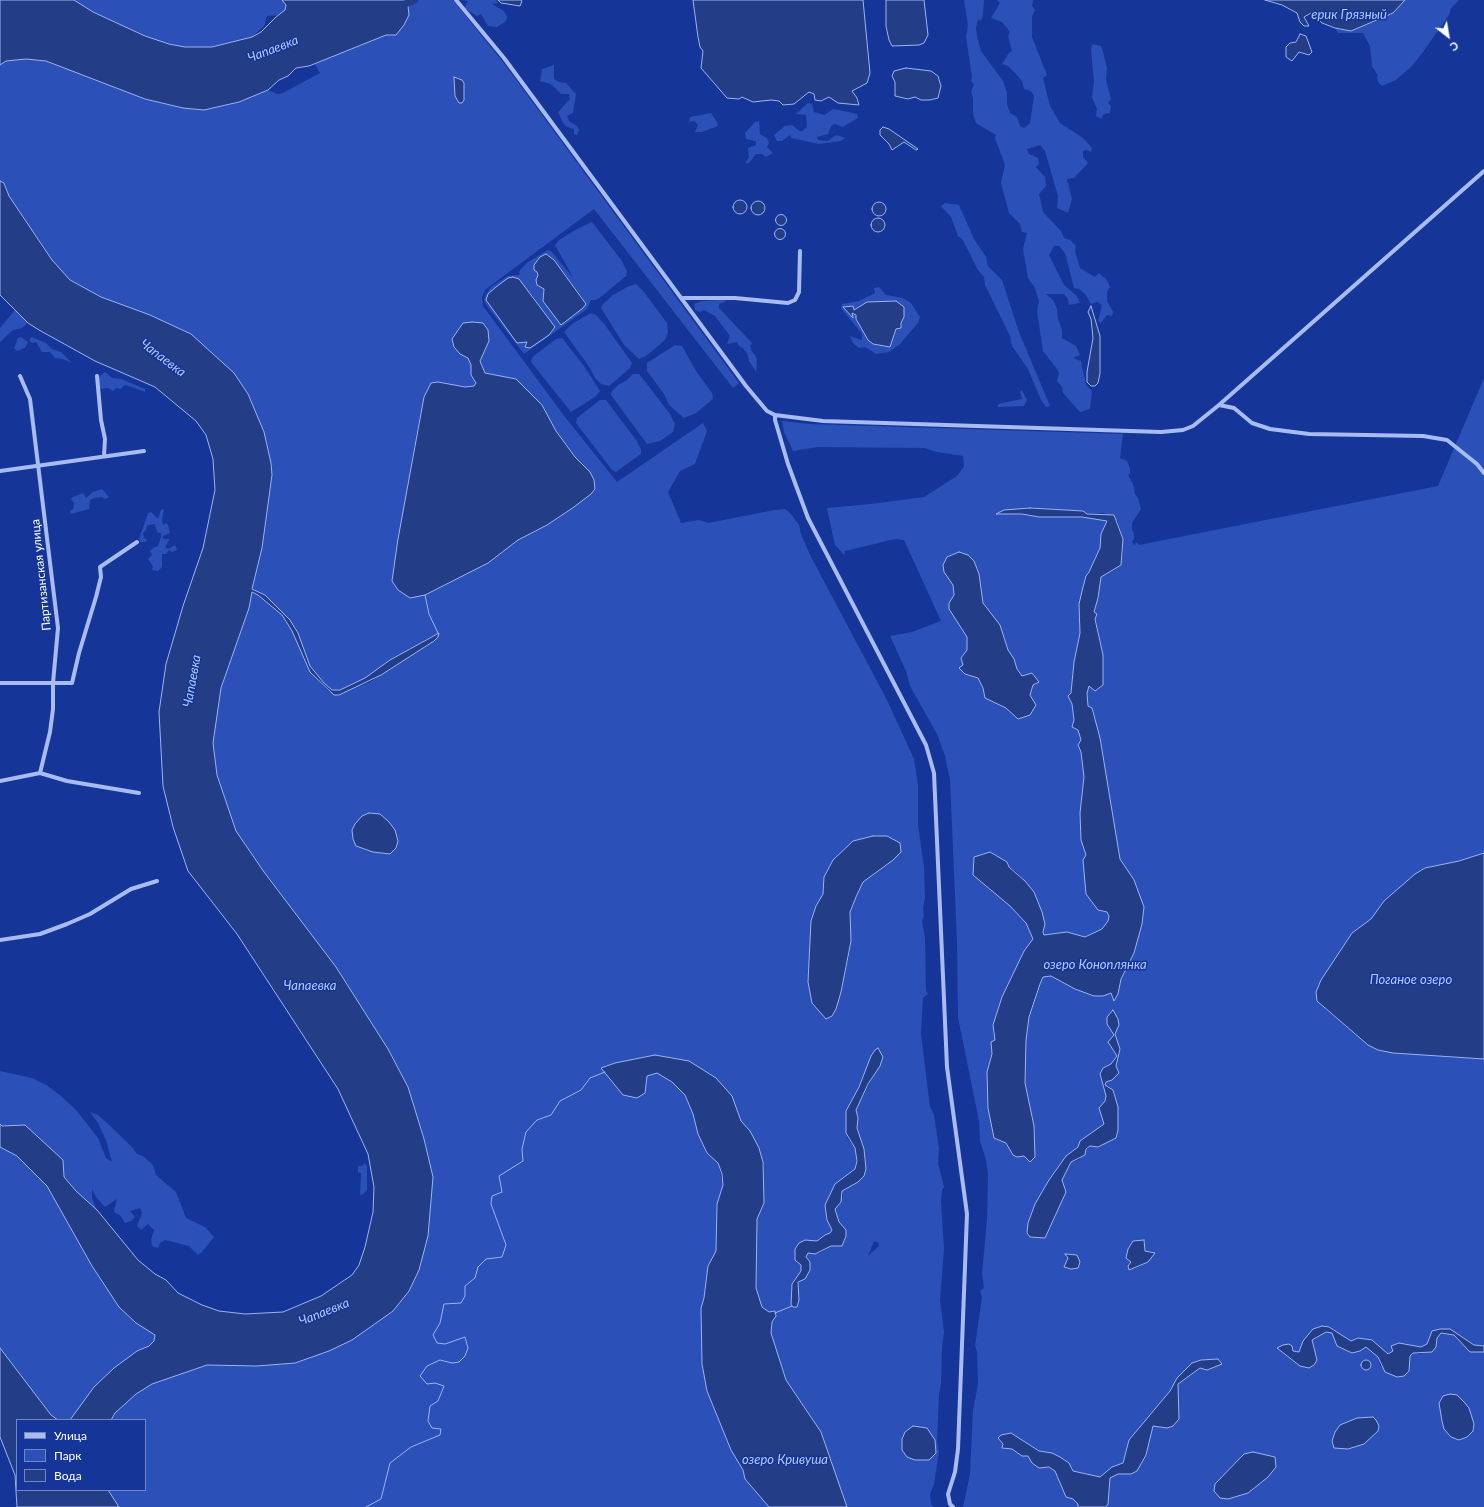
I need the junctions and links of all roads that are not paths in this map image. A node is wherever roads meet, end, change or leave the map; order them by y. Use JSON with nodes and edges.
{"nodes":[{"id":1,"x":456,"y":0,"type":"edge"},
{"id":2,"x":1484,"y":171,"type":"edge"},
{"id":3,"x":800,"y":251,"type":"dead end"},
{"id":4,"x":683,"y":298,"type":"junction"},
{"id":5,"x":20,"y":376,"type":"dead end"},
{"id":6,"x":97,"y":376,"type":"dead end"},
{"id":7,"x":1219,"y":405,"type":"junction"},
{"id":8,"x":775,"y":415,"type":"junction"},
{"id":9,"x":144,"y":451,"type":"dead end"},
{"id":10,"x":104,"y":456,"type":"junction"},
{"id":11,"x":38,"y":466,"type":"junction"},
{"id":12,"x":0,"y":471,"type":"edge"},
{"id":13,"x":1484,"y":473,"type":"edge"},
{"id":14,"x":137,"y":542,"type":"dead end"},
{"id":15,"x":0,"y":683,"type":"edge"},
{"id":16,"x":53,"y":683,"type":"junction"},
{"id":17,"x":40,"y":772,"type":"junction"},
{"id":18,"x":0,"y":781,"type":"edge"},
{"id":19,"x":139,"y":793,"type":"dead end"},
{"id":20,"x":157,"y":881,"type":"dead end"},
{"id":21,"x":0,"y":940,"type":"edge"},
{"id":22,"x":954,"y":1507,"type":"edge"}],
"edges":[{"from":1,"to":4,"type":"street"},
{"from":2,"to":7,"type":"street"},
{"from":3,"to":4,"type":"street"},
{"from":4,"to":8,"type":"street"},
{"from":5,"to":11,"type":"street","name":"Партизанская улица"},
{"from":6,"to":10,"type":"street"},
{"from":7,"to":8,"type":"street"},
{"from":7,"to":13,"type":"street"},
{"from":8,"to":22,"type":"street"},
{"from":9,"to":10,"type":"street"},
{"from":10,"to":11,"type":"street"},
{"from":11,"to":12,"type":"street"},
{"from":11,"to":16,"type":"street","name":"Партизанская улица"},
{"from":14,"to":16,"type":"street"},
{"from":15,"to":16,"type":"street"},
{"from":16,"to":17,"type":"street","name":"Партизанская улица"},
{"from":17,"to":18,"type":"street"},
{"from":17,"to":19,"type":"street"},
{"from":20,"to":21,"type":"street"}]}
